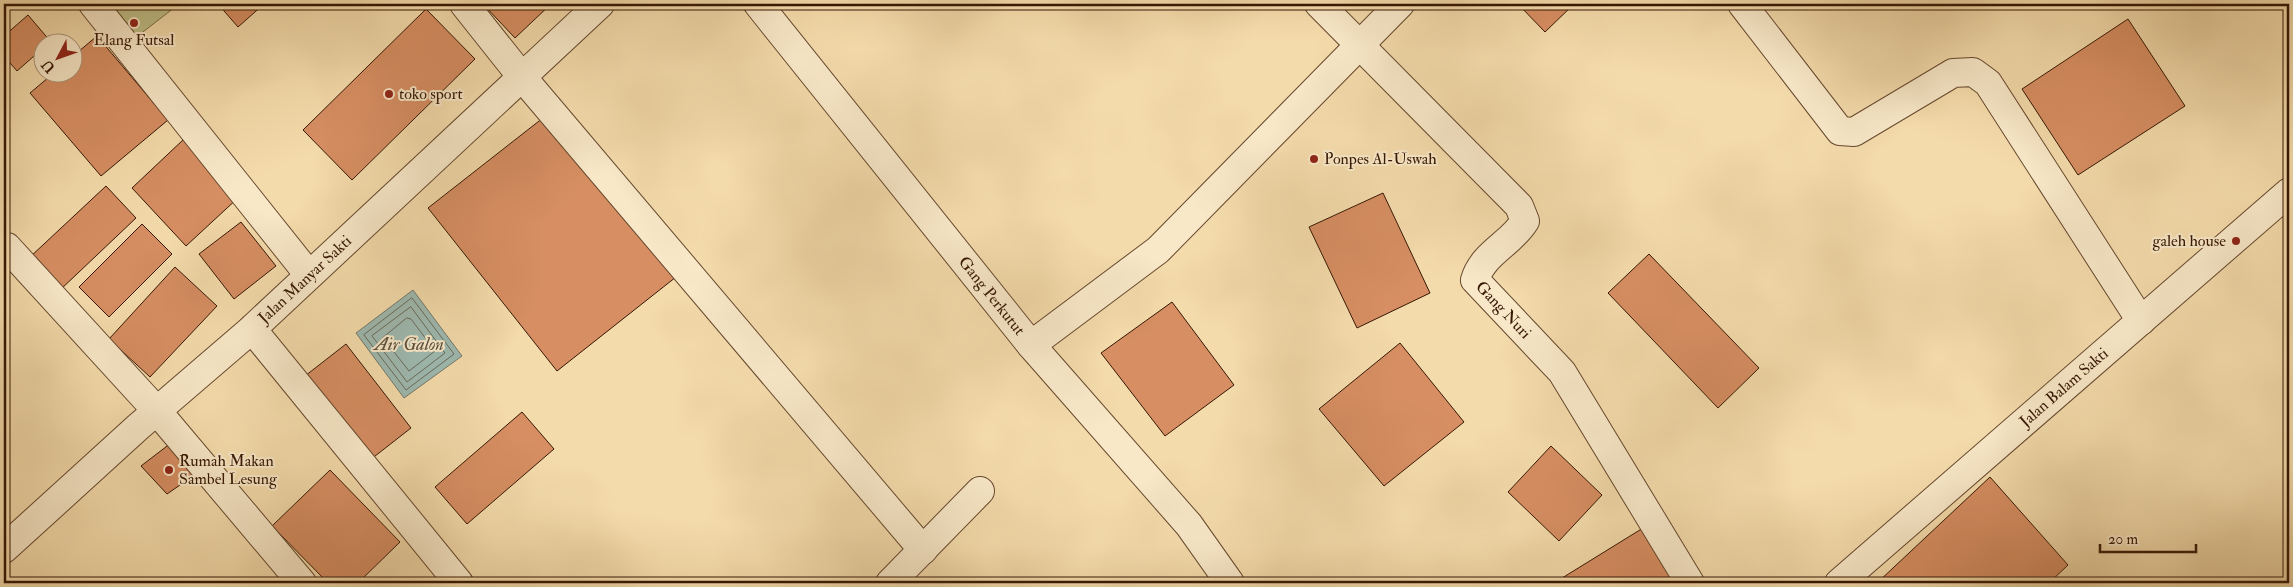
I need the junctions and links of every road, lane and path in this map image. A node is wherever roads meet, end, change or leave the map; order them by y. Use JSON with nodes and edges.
{"nodes":[{"id":1,"x":93,"y":4,"type":"edge"},
{"id":2,"x":464,"y":4,"type":"edge"},
{"id":3,"x":600,"y":4,"type":"edge"},
{"id":4,"x":758,"y":4,"type":"edge"},
{"id":5,"x":1319,"y":4,"type":"edge"},
{"id":6,"x":1400,"y":4,"type":"edge"},
{"id":7,"x":1742,"y":4,"type":"edge"},
{"id":8,"x":1359,"y":45,"type":"junction"},
{"id":9,"x":522,"y":77,"type":"junction"},
{"id":10,"x":2289,"y":192,"type":"edge"},
{"id":11,"x":7,"y":247,"type":"dead end"},
{"id":12,"x":309,"y":275,"type":"junction"},
{"id":13,"x":2141,"y":321,"type":"junction"},
{"id":14,"x":252,"y":329,"type":"junction"},
{"id":15,"x":1031,"y":345,"type":"junction"},
{"id":16,"x":158,"y":411,"type":"junction"},
{"id":17,"x":980,"y":491,"type":"dead end"},
{"id":18,"x":4,"y":548,"type":"edge"},
{"id":19,"x":923,"y":550,"type":"junction"},
{"id":20,"x":302,"y":583,"type":"edge"},
{"id":21,"x":459,"y":583,"type":"edge"},
{"id":22,"x":890,"y":583,"type":"edge"},
{"id":23,"x":1230,"y":583,"type":"edge"},
{"id":24,"x":1690,"y":583,"type":"edge"},
{"id":25,"x":1839,"y":583,"type":"edge"}],
"edges":[{"from":1,"to":12,"type":"street"},
{"from":2,"to":9,"type":"street"},
{"from":3,"to":9,"type":"street","name":"Jalan Manyar Sakti"},
{"from":4,"to":15,"type":"street","name":"Gang Perkutut"},
{"from":5,"to":8,"type":"street","name":"Gang Nuri"},
{"from":6,"to":8,"type":"street"},
{"from":7,"to":13,"type":"street"},
{"from":8,"to":15,"type":"street"},
{"from":8,"to":24,"type":"street","name":"Gang Nuri"},
{"from":9,"to":12,"type":"street","name":"Jalan Manyar Sakti"},
{"from":9,"to":19,"type":"street"},
{"from":10,"to":13,"type":"street","name":"Jalan Balam Sakti"},
{"from":11,"to":16,"type":"street"},
{"from":12,"to":14,"type":"street","name":"Jalan Manyar Sakti"},
{"from":13,"to":25,"type":"street","name":"Jalan Balam Sakti"},
{"from":14,"to":16,"type":"street","name":"Jalan Manyar Sakti"},
{"from":14,"to":21,"type":"street"},
{"from":15,"to":23,"type":"street","name":"Gang Perkutut"},
{"from":16,"to":18,"type":"street","name":"Jalan Manyar Sakti"},
{"from":16,"to":20,"type":"street"},
{"from":17,"to":19,"type":"street"},
{"from":19,"to":22,"type":"street"}]}
